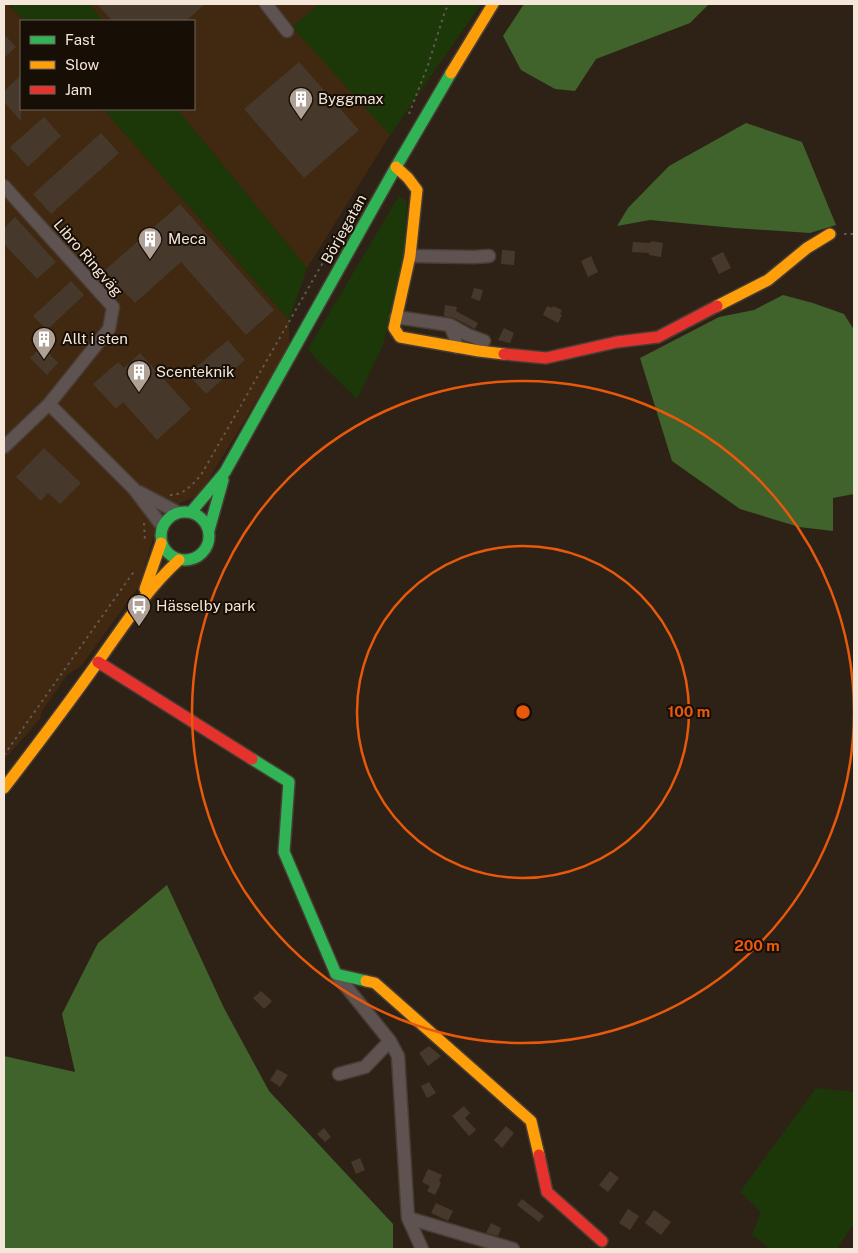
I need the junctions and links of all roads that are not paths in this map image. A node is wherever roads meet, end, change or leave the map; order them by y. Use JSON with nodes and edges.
{"nodes":[{"id":1,"x":266,"y":4,"type":"edge"},
{"id":2,"x":493,"y":4,"type":"edge"},
{"id":3,"x":287,"y":32,"type":"dead end"},
{"id":4,"x":396,"y":167,"type":"junction"},
{"id":5,"x":4,"y":186,"type":"edge"},
{"id":6,"x":830,"y":234,"type":"dead end"},
{"id":7,"x":410,"y":256,"type":"junction"},
{"id":8,"x":489,"y":256,"type":"dead end"},
{"id":9,"x":396,"y":317,"type":"junction"},
{"id":10,"x":450,"y":325,"type":"junction"},
{"id":11,"x":484,"y":341,"type":"dead end"},
{"id":12,"x":456,"y":347,"type":"junction"},
{"id":13,"x":49,"y":404,"type":"junction"},
{"id":14,"x":4,"y":448,"type":"edge"},
{"id":15,"x":225,"y":472,"type":"junction"},
{"id":16,"x":134,"y":489,"type":"junction"},
{"id":17,"x":177,"y":512,"type":"junction"},
{"id":18,"x":191,"y":512,"type":"junction"},
{"id":19,"x":162,"y":526,"type":"junction"},
{"id":20,"x":209,"y":530,"type":"junction"},
{"id":21,"x":161,"y":543,"type":"junction"},
{"id":22,"x":179,"y":560,"type":"junction"},
{"id":23,"x":142,"y":600,"type":"junction"},
{"id":24,"x":98,"y":662,"type":"junction"},
{"id":25,"x":4,"y":788,"type":"edge"},
{"id":26,"x":336,"y":974,"type":"junction"},
{"id":27,"x":390,"y":1041,"type":"junction"},
{"id":28,"x":339,"y":1074,"type":"dead end"},
{"id":29,"x":408,"y":1218,"type":"junction"},
{"id":30,"x":602,"y":1241,"type":"dead end"},
{"id":31,"x":513,"y":1248,"type":"edge"},
{"id":32,"x":422,"y":1249,"type":"edge"}],
"edges":[{"from":1,"to":3,"type":"street"},
{"from":2,"to":4,"type":"street","name":"Börjegatan"},
{"from":4,"to":7,"type":"street"},
{"from":4,"to":15,"type":"street","name":"Börjegatan"},
{"from":5,"to":13,"type":"street","name":"Libro Ringväg"},
{"from":6,"to":12,"type":"street"},
{"from":7,"to":8,"type":"street"},
{"from":7,"to":9,"type":"street"},
{"from":9,"to":10,"type":"street"},
{"from":9,"to":12,"type":"street"},
{"from":10,"to":11,"type":"street"},
{"from":10,"to":12,"type":"street"},
{"from":13,"to":14,"type":"street","name":"Libro Ringväg"},
{"from":13,"to":16,"type":"street"},
{"from":15,"to":18,"type":"street","name":"Börjegatan"},
{"from":15,"to":20,"type":"street","name":"Börjegatan"},
{"from":16,"to":17,"type":"street"},
{"from":16,"to":19,"type":"street"},
{"from":17,"to":18,"type":"street"},
{"from":17,"to":19,"type":"street"},
{"from":18,"to":20,"type":"street"},
{"from":19,"to":21,"type":"street"},
{"from":20,"to":22,"type":"street"},
{"from":21,"to":22,"type":"street"},
{"from":21,"to":23,"type":"street"},
{"from":22,"to":23,"type":"street"},
{"from":23,"to":24,"type":"street"},
{"from":24,"to":25,"type":"street"},
{"from":24,"to":26,"type":"street"},
{"from":26,"to":27,"type":"street"},
{"from":26,"to":30,"type":"street"},
{"from":27,"to":28,"type":"street"},
{"from":27,"to":29,"type":"street"},
{"from":29,"to":31,"type":"street"},
{"from":29,"to":32,"type":"street"}]}
